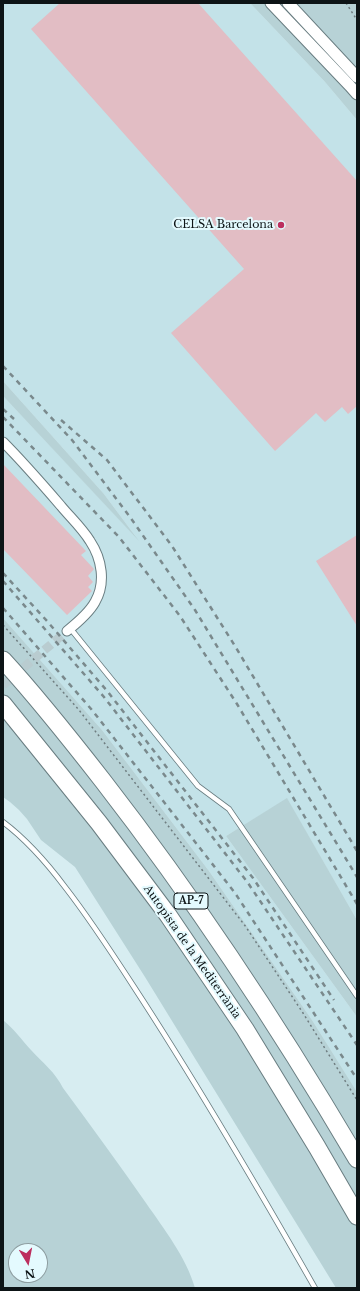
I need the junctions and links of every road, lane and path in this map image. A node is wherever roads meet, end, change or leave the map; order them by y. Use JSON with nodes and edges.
{"nodes":[{"id":1,"x":270,"y":3,"type":"edge"},
{"id":2,"x":288,"y":3,"type":"edge"},
{"id":3,"x":346,"y":3,"type":"edge"},
{"id":4,"x":357,"y":20,"type":"edge"},
{"id":5,"x":357,"y":77,"type":"edge"},
{"id":6,"x":357,"y":94,"type":"edge"},
{"id":7,"x":3,"y":442,"type":"edge"},
{"id":8,"x":3,"y":624,"type":"edge"},
{"id":9,"x":69,"y":629,"type":"joint"},
{"id":10,"x":3,"y":660,"type":"edge"},
{"id":11,"x":3,"y":704,"type":"edge"},
{"id":12,"x":3,"y":822,"type":"edge"},
{"id":13,"x":357,"y":996,"type":"edge"},
{"id":14,"x":357,"y":1100,"type":"edge"},
{"id":15,"x":357,"y":1159,"type":"edge"},
{"id":16,"x":357,"y":1216,"type":"edge"},
{"id":17,"x":314,"y":1288,"type":"edge"}],
"edges":[{"from":1,"to":6,"type":"street"},
{"from":2,"to":5,"type":"street"},
{"from":3,"to":4,"type":"path"},
{"from":7,"to":9,"type":"street"},
{"from":8,"to":14,"type":"path"},
{"from":9,"to":13,"type":"lane"},
{"from":10,"to":15,"type":"highway","number":"AP-7"},
{"from":11,"to":16,"type":"highway","name":"Autopista de la Mediterrània","number":"AP-7"},
{"from":12,"to":17,"type":"lane"}]}
